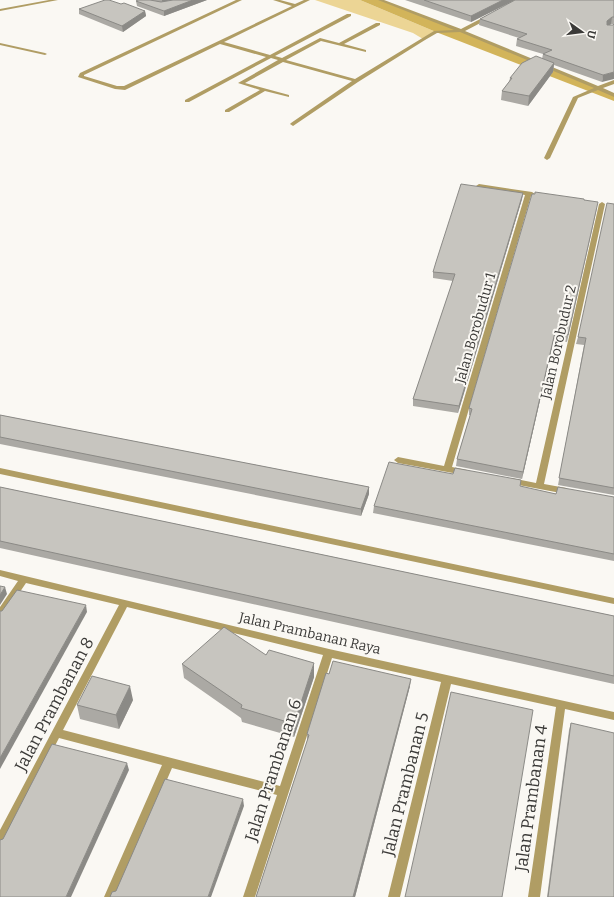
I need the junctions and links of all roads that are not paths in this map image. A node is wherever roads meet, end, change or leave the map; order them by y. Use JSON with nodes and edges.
{"nodes":[{"id":1,"x":56,"y":0,"type":"edge"},
{"id":2,"x":240,"y":0,"type":"edge"},
{"id":3,"x":275,"y":0,"type":"edge"},
{"id":4,"x":308,"y":0,"type":"edge"},
{"id":5,"x":380,"y":0,"type":"edge"},
{"id":6,"x":296,"y":6,"type":"junction"},
{"id":7,"x":0,"y":10,"type":"edge"},
{"id":8,"x":494,"y":14,"type":"edge"},
{"id":9,"x":349,"y":15,"type":"dead end"},
{"id":10,"x":378,"y":24,"type":"dead end"},
{"id":11,"x":461,"y":31,"type":"junction"},
{"id":12,"x":219,"y":42,"type":"junction"},
{"id":13,"x":0,"y":44,"type":"edge"},
{"id":14,"x":340,"y":44,"type":"junction"},
{"id":15,"x":364,"y":51,"type":"dead end"},
{"id":16,"x":45,"y":54,"type":"dead end"},
{"id":17,"x":271,"y":57,"type":"junction"},
{"id":18,"x":282,"y":60,"type":"junction"},
{"id":19,"x":356,"y":81,"type":"junction"},
{"id":20,"x":614,"y":82,"type":"edge"},
{"id":21,"x":599,"y":89,"type":"junction"},
{"id":22,"x":263,"y":90,"type":"junction"},
{"id":23,"x":614,"y":95,"type":"edge"},
{"id":24,"x":287,"y":96,"type":"dead end"},
{"id":25,"x":187,"y":101,"type":"dead end"},
{"id":26,"x":227,"y":111,"type":"dead end"},
{"id":27,"x":293,"y":124,"type":"dead end"},
{"id":28,"x":547,"y":158,"type":"dead end"},
{"id":29,"x":479,"y":186,"type":"edge"},
{"id":30,"x":528,"y":194,"type":"junction"},
{"id":31,"x":542,"y":196,"type":"edge"},
{"id":32,"x":601,"y":204,"type":"dead end"},
{"id":33,"x":398,"y":460,"type":"dead end"},
{"id":34,"x":447,"y":469,"type":"junction"},
{"id":35,"x":0,"y":471,"type":"edge"},
{"id":36,"x":470,"y":473,"type":"edge"},
{"id":37,"x":501,"y":479,"type":"edge"},
{"id":38,"x":539,"y":486,"type":"junction"},
{"id":39,"x":576,"y":493,"type":"edge"},
{"id":40,"x":0,"y":573,"type":"edge"},
{"id":41,"x":23,"y":580,"type":"junction"},
{"id":42,"x":614,"y":601,"type":"edge"},
{"id":43,"x":124,"y":604,"type":"junction"},
{"id":44,"x":0,"y":614,"type":"edge"},
{"id":45,"x":329,"y":653,"type":"junction"},
{"id":46,"x":447,"y":679,"type":"junction"},
{"id":47,"x":561,"y":704,"type":"junction"},
{"id":48,"x":614,"y":716,"type":"edge"},
{"id":49,"x":57,"y":733,"type":"junction"},
{"id":50,"x":169,"y":762,"type":"junction"},
{"id":51,"x":283,"y":792,"type":"junction"},
{"id":52,"x":0,"y":841,"type":"edge"},
{"id":53,"x":110,"y":897,"type":"edge"},
{"id":54,"x":248,"y":897,"type":"edge"},
{"id":55,"x":394,"y":897,"type":"edge"},
{"id":56,"x":534,"y":897,"type":"edge"}],
"edges":[{"from":1,"to":7,"type":"street"},
{"from":2,"to":12,"type":"street"},
{"from":3,"to":6,"type":"street"},
{"from":4,"to":6,"type":"street"},
{"from":5,"to":11,"type":"street"},
{"from":6,"to":12,"type":"street"},
{"from":8,"to":11,"type":"street"},
{"from":9,"to":17,"type":"street"},
{"from":10,"to":14,"type":"street"},
{"from":11,"to":19,"type":"street"},
{"from":11,"to":21,"type":"street"},
{"from":12,"to":17,"type":"street"},
{"from":13,"to":16,"type":"street"},
{"from":14,"to":15,"type":"street"},
{"from":14,"to":18,"type":"street"},
{"from":17,"to":18,"type":"street"},
{"from":17,"to":25,"type":"street"},
{"from":18,"to":19,"type":"street"},
{"from":18,"to":22,"type":"street"},
{"from":19,"to":27,"type":"street"},
{"from":20,"to":21,"type":"street"},
{"from":21,"to":23,"type":"street"},
{"from":21,"to":28,"type":"street"},
{"from":22,"to":24,"type":"street"},
{"from":22,"to":26,"type":"street"},
{"from":29,"to":30,"type":"street"},
{"from":30,"to":31,"type":"street"},
{"from":30,"to":34,"type":"street","name":"Jalan Borobudur 1"},
{"from":32,"to":38,"type":"street","name":"Jalan Borobudur 2"},
{"from":33,"to":34,"type":"street"},
{"from":34,"to":36,"type":"street"},
{"from":35,"to":42,"type":"street"},
{"from":37,"to":38,"type":"street"},
{"from":38,"to":39,"type":"street"},
{"from":40,"to":41,"type":"street","name":"Jalan Prambanan Raya"},
{"from":41,"to":43,"type":"street","name":"Jalan Prambanan Raya"},
{"from":41,"to":44,"type":"street"},
{"from":43,"to":45,"type":"street","name":"Jalan Prambanan Raya"},
{"from":43,"to":49,"type":"street","name":"Jalan Prambanan 8"},
{"from":45,"to":46,"type":"street","name":"Jalan Prambanan Raya"},
{"from":45,"to":51,"type":"street","name":"Jalan Prambanan 6"},
{"from":46,"to":47,"type":"street","name":"Jalan Prambanan Raya"},
{"from":46,"to":55,"type":"street","name":"Jalan Prambanan 5"},
{"from":47,"to":48,"type":"street","name":"Jalan Prambanan Raya"},
{"from":47,"to":56,"type":"street","name":"Jalan Prambanan 4"},
{"from":49,"to":50,"type":"street"},
{"from":49,"to":52,"type":"street","name":"Jalan Prambanan 8"},
{"from":50,"to":51,"type":"street"},
{"from":50,"to":53,"type":"street"},
{"from":51,"to":54,"type":"street","name":"Jalan Prambanan 6"}]}
